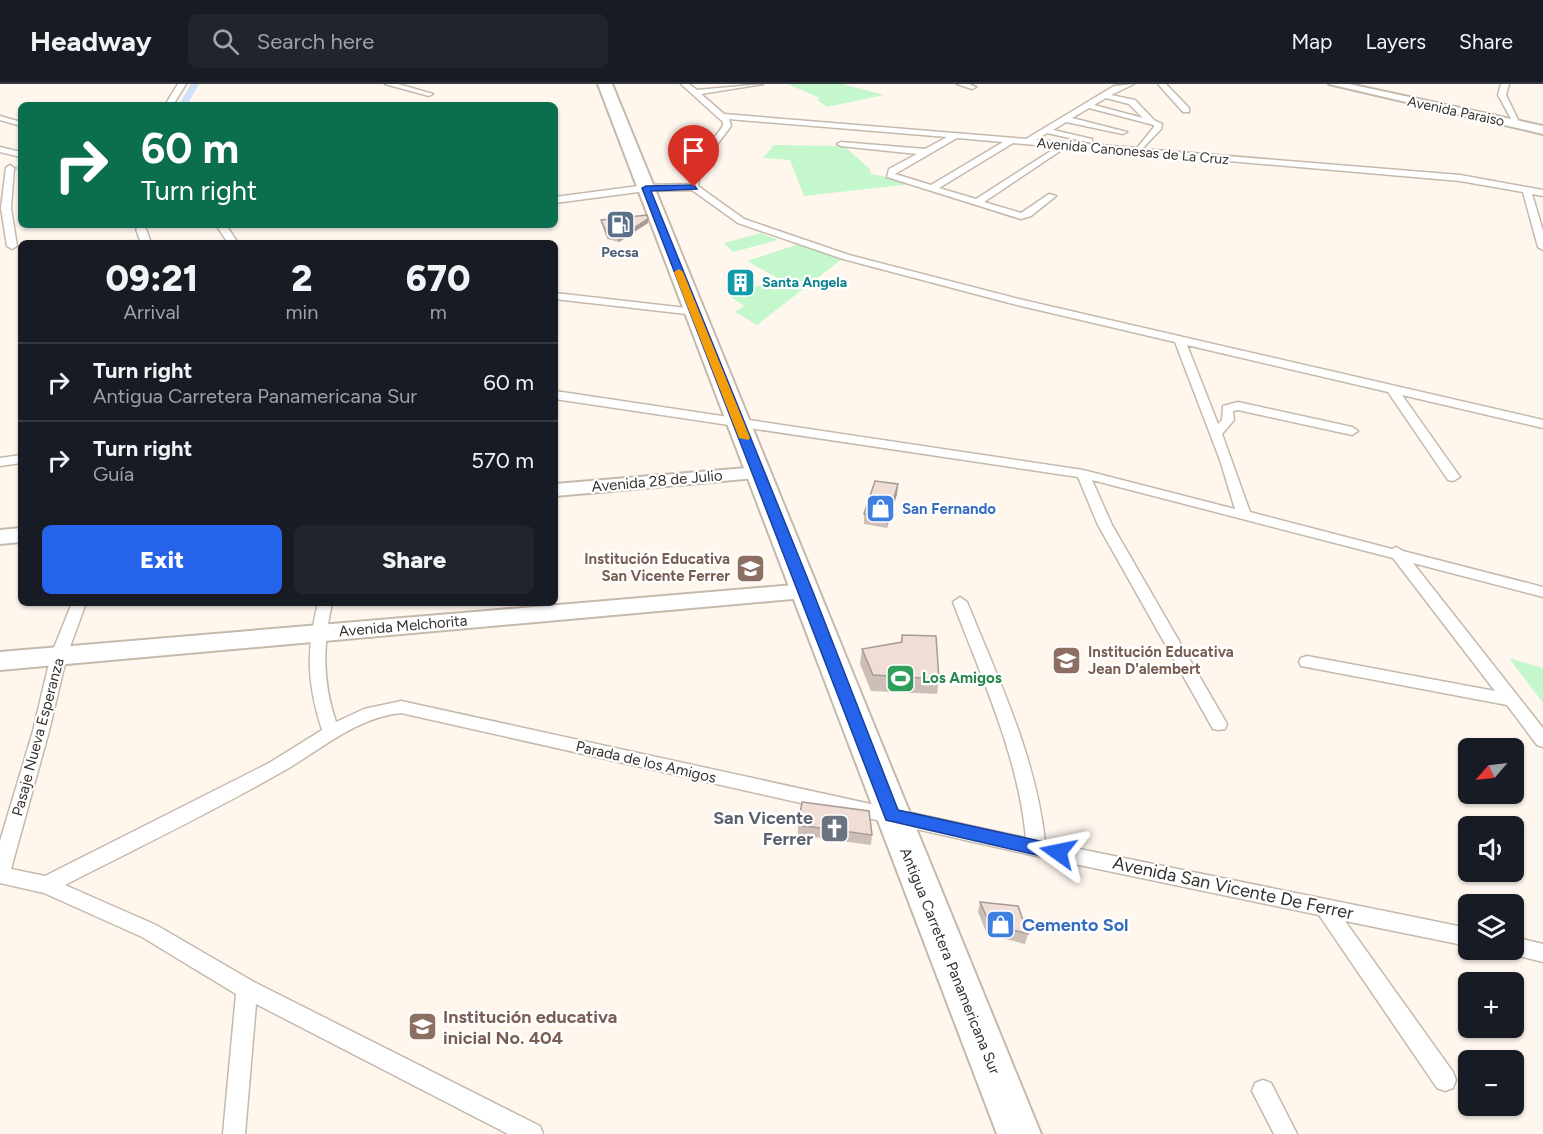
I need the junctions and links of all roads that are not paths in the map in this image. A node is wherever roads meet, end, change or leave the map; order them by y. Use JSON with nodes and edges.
{"nodes":[{"id":1,"x":182,"y":84,"type":"edge"},
{"id":2,"x":389,"y":84,"type":"edge"},
{"id":3,"x":605,"y":84,"type":"edge"},
{"id":4,"x":685,"y":84,"type":"edge"},
{"id":5,"x":759,"y":84,"type":"edge"},
{"id":6,"x":961,"y":84,"type":"edge"},
{"id":7,"x":1130,"y":84,"type":"edge"},
{"id":8,"x":1162,"y":84,"type":"edge"},
{"id":9,"x":1334,"y":84,"type":"edge"},
{"id":10,"x":1505,"y":84,"type":"edge"},
{"id":11,"x":972,"y":87,"type":"dead end"},
{"id":12,"x":694,"y":93,"type":"junction"},
{"id":13,"x":429,"y":94,"type":"dead end"},
{"id":14,"x":1104,"y":95,"type":"junction"},
{"id":15,"x":171,"y":102,"type":"edge"},
{"id":16,"x":1087,"y":105,"type":"junction"},
{"id":17,"x":1185,"y":110,"type":"dead end"},
{"id":18,"x":721,"y":116,"type":"junction"},
{"id":19,"x":0,"y":118,"type":"edge"},
{"id":20,"x":1065,"y":118,"type":"junction"},
{"id":21,"x":1150,"y":120,"type":"junction"},
{"id":22,"x":18,"y":123,"type":"edge"},
{"id":23,"x":1518,"y":124,"type":"junction"},
{"id":24,"x":1045,"y":130,"type":"junction"},
{"id":25,"x":1543,"y":130,"type":"edge"},
{"id":26,"x":1123,"y":132,"type":"dead end"},
{"id":27,"x":955,"y":136,"type":"junction"},
{"id":28,"x":1010,"y":141,"type":"junction"},
{"id":29,"x":1025,"y":143,"type":"junction"},
{"id":30,"x":841,"y":144,"type":"dead end"},
{"id":31,"x":1102,"y":144,"type":"dead end"},
{"id":32,"x":1063,"y":146,"type":"junction"},
{"id":33,"x":1140,"y":147,"type":"dead end"},
{"id":34,"x":0,"y":148,"type":"edge"},
{"id":35,"x":926,"y":152,"type":"junction"},
{"id":36,"x":18,"y":154,"type":"edge"},
{"id":37,"x":18,"y":165,"type":"edge"},
{"id":38,"x":10,"y":168,"type":"junction"},
{"id":39,"x":0,"y":171,"type":"edge"},
{"id":40,"x":694,"y":187,"type":"junction"},
{"id":41,"x":646,"y":188,"type":"junction"},
{"id":42,"x":932,"y":188,"type":"junction"},
{"id":43,"x":1527,"y":191,"type":"junction"},
{"id":44,"x":1543,"y":193,"type":"edge"},
{"id":45,"x":1052,"y":196,"type":"dead end"},
{"id":46,"x":558,"y":200,"type":"edge"},
{"id":47,"x":978,"y":202,"type":"junction"},
{"id":48,"x":141,"y":229,"type":"dead end"},
{"id":49,"x":145,"y":240,"type":"edge"},
{"id":50,"x":12,"y":246,"type":"dead end"},
{"id":51,"x":1543,"y":246,"type":"edge"},
{"id":52,"x":558,"y":296,"type":"edge"},
{"id":53,"x":695,"y":312,"type":"junction"},
{"id":54,"x":1179,"y":339,"type":"junction"},
{"id":55,"x":1392,"y":388,"type":"junction"},
{"id":56,"x":558,"y":395,"type":"edge"},
{"id":57,"x":738,"y":423,"type":"junction"},
{"id":58,"x":1543,"y":424,"type":"edge"},
{"id":59,"x":1352,"y":431,"type":"dead end"},
{"id":60,"x":1216,"y":434,"type":"junction"},
{"id":61,"x":18,"y":459,"type":"edge"},
{"id":62,"x":0,"y":462,"type":"edge"},
{"id":63,"x":759,"y":473,"type":"junction"},
{"id":64,"x":1083,"y":474,"type":"junction"},
{"id":65,"x":1453,"y":477,"type":"dead end"},
{"id":66,"x":558,"y":490,"type":"edge"},
{"id":67,"x":1242,"y":513,"type":"junction"},
{"id":68,"x":18,"y":536,"type":"edge"},
{"id":69,"x":0,"y":537,"type":"edge"},
{"id":70,"x":1395,"y":552,"type":"junction"},
{"id":71,"x":806,"y":592,"type":"junction"},
{"id":72,"x":1543,"y":592,"type":"edge"},
{"id":73,"x":960,"y":602,"type":"dead end"},
{"id":74,"x":78,"y":606,"type":"edge"},
{"id":75,"x":325,"y":606,"type":"edge"},
{"id":76,"x":318,"y":633,"type":"junction"},
{"id":77,"x":59,"y":655,"type":"junction"},
{"id":78,"x":0,"y":661,"type":"edge"},
{"id":79,"x":1307,"y":662,"type":"dead end"},
{"id":80,"x":1512,"y":700,"type":"junction"},
{"id":81,"x":1219,"y":724,"type":"dead end"},
{"id":82,"x":332,"y":734,"type":"junction"},
{"id":83,"x":1543,"y":740,"type":"edge"},
{"id":84,"x":892,"y":815,"type":"junction"},
{"id":85,"x":1036,"y":848,"type":"junction"},
{"id":86,"x":0,"y":874,"type":"edge"},
{"id":87,"x":46,"y":885,"type":"junction"},
{"id":88,"x":1326,"y":908,"type":"junction"},
{"id":89,"x":1458,"y":935,"type":"edge"},
{"id":90,"x":1524,"y":948,"type":"edge"},
{"id":91,"x":1543,"y":953,"type":"edge"},
{"id":92,"x":247,"y":988,"type":"junction"},
{"id":93,"x":1446,"y":1080,"type":"dead end"},
{"id":94,"x":1263,"y":1091,"type":"dead end"},
{"id":95,"x":234,"y":1134,"type":"edge"},
{"id":96,"x":532,"y":1134,"type":"edge"},
{"id":97,"x":1019,"y":1134,"type":"edge"},
{"id":98,"x":1286,"y":1134,"type":"edge"}],
"edges":[{"from":1,"to":15,"type":"street"},
{"from":2,"to":13,"type":"street"},
{"from":3,"to":41,"type":"highway","name":"Antigua Carretera Panamericana Sur"},
{"from":4,"to":12,"type":"street"},
{"from":5,"to":12,"type":"street"},
{"from":6,"to":11,"type":"street"},
{"from":7,"to":14,"type":"street"},
{"from":8,"to":17,"type":"street"},
{"from":9,"to":23,"type":"main road","name":"Avenida Paraiso"},
{"from":10,"to":23,"type":"street"},
{"from":12,"to":18,"type":"street"},
{"from":14,"to":16,"type":"street"},
{"from":14,"to":21,"type":"street"},
{"from":16,"to":20,"type":"street"},
{"from":16,"to":21,"type":"street"},
{"from":18,"to":27,"type":"street","name":"Avenida Canonesas de La Cruz"},
{"from":18,"to":40,"type":"street"},
{"from":19,"to":22,"type":"street"},
{"from":20,"to":24,"type":"street"},
{"from":20,"to":26,"type":"street"},
{"from":21,"to":33,"type":"street"},
{"from":23,"to":25,"type":"main road","name":"Avenida Paraiso"},
{"from":24,"to":29,"type":"street"},
{"from":24,"to":31,"type":"street"},
{"from":27,"to":28,"type":"street","name":"Avenida Canonesas de La Cruz"},
{"from":27,"to":35,"type":"street"},
{"from":28,"to":29,"type":"street","name":"Avenida Canonesas de La Cruz"},
{"from":28,"to":42,"type":"street"},
{"from":29,"to":32,"type":"street","name":"Avenida Canonesas de La Cruz"},
{"from":30,"to":35,"type":"street"},
{"from":32,"to":43,"type":"street","name":"Avenida Canonesas de La Cruz"},
{"from":32,"to":47,"type":"street"},
{"from":34,"to":36,"type":"street"},
{"from":35,"to":42,"type":"street"},
{"from":37,"to":38,"type":"street"},
{"from":38,"to":39,"type":"street"},
{"from":38,"to":50,"type":"street"},
{"from":40,"to":41,"type":"street"},
{"from":40,"to":54,"type":"street"},
{"from":41,"to":46,"type":"street"},
{"from":41,"to":53,"type":"highway","name":"Antigua Carretera Panamericana Sur"},
{"from":42,"to":47,"type":"street"},
{"from":43,"to":44,"type":"street","name":"Avenida Canonesas de La Cruz"},
{"from":43,"to":51,"type":"street"},
{"from":45,"to":47,"type":"street"},
{"from":48,"to":49,"type":"street"},
{"from":52,"to":53,"type":"street"},
{"from":53,"to":57,"type":"highway","name":"Antigua Carretera Panamericana Sur"},
{"from":54,"to":55,"type":"street"},
{"from":54,"to":60,"type":"street"},
{"from":55,"to":58,"type":"street"},
{"from":55,"to":65,"type":"street"},
{"from":56,"to":57,"type":"street"},
{"from":57,"to":63,"type":"highway","name":"Antigua Carretera Panamericana Sur"},
{"from":57,"to":64,"type":"street"},
{"from":59,"to":60,"type":"street"},
{"from":60,"to":67,"type":"street"},
{"from":61,"to":62,"type":"street"},
{"from":63,"to":66,"type":"main road","name":"Avenida 28 de Julio"},
{"from":63,"to":71,"type":"highway","name":"Antigua Carretera Panamericana Sur"},
{"from":64,"to":67,"type":"street"},
{"from":64,"to":81,"type":"street"},
{"from":67,"to":70,"type":"street"},
{"from":68,"to":69,"type":"main road"},
{"from":70,"to":72,"type":"street"},
{"from":70,"to":80,"type":"street"},
{"from":71,"to":76,"type":"main road","name":"Avenida Melchorita"},
{"from":71,"to":84,"type":"highway","name":"Antigua Carretera Panamericana Sur"},
{"from":73,"to":85,"type":"street"},
{"from":74,"to":77,"type":"street","name":"Pasaje Nueva Esperanza"},
{"from":75,"to":76,"type":"street"},
{"from":76,"to":77,"type":"main road","name":"Avenida Melchorita"},
{"from":76,"to":82,"type":"street"},
{"from":77,"to":78,"type":"main road","name":"Avenida Melchorita"},
{"from":77,"to":86,"type":"street","name":"Pasaje Nueva Esperanza"},
{"from":79,"to":80,"type":"street"},
{"from":80,"to":83,"type":"street"},
{"from":82,"to":84,"type":"street","name":"Parada de los Amigos"},
{"from":82,"to":87,"type":"street","name":"Parada de los Amigos"},
{"from":84,"to":85,"type":"street","name":"Avenida San Vicente De Ferrer"},
{"from":84,"to":97,"type":"highway","name":"Antigua Carretera Panamericana Sur"},
{"from":85,"to":88,"type":"street","name":"Avenida San Vicente De Ferrer"},
{"from":86,"to":87,"type":"street"},
{"from":87,"to":92,"type":"street"},
{"from":88,"to":89,"type":"street","name":"Avenida San Vicente De Ferrer"},
{"from":88,"to":93,"type":"street"},
{"from":90,"to":91,"type":"street"},
{"from":92,"to":95,"type":"street"},
{"from":92,"to":96,"type":"street"},
{"from":94,"to":98,"type":"street"}]}
